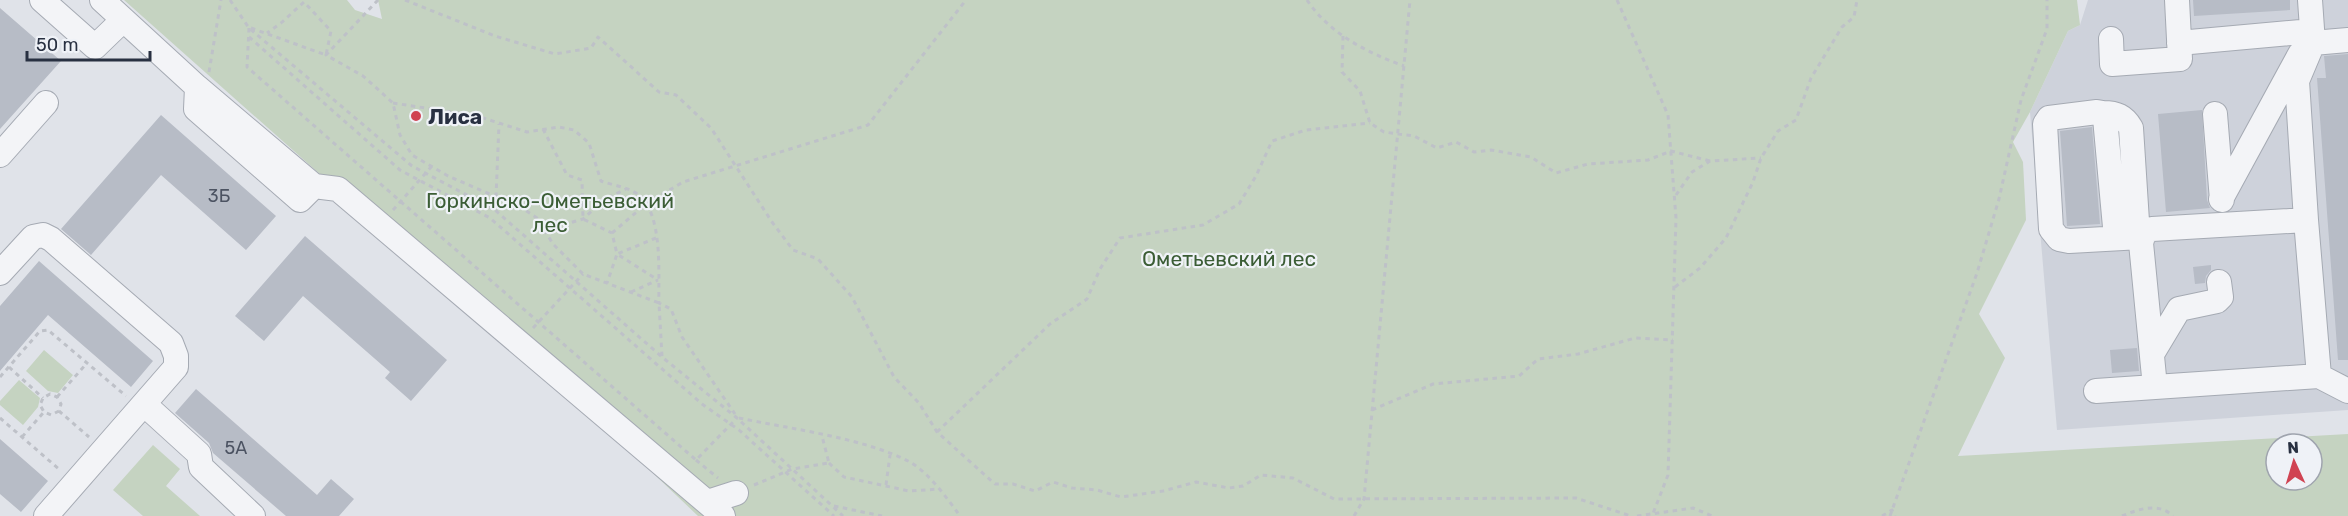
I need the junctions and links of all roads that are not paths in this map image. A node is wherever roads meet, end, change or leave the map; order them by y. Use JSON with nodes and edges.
{"nodes":[{"id":1,"x":42,"y":0,"type":"edge"},
{"id":2,"x":102,"y":0,"type":"edge"},
{"id":3,"x":2177,"y":0,"type":"edge"},
{"id":4,"x":2310,"y":0,"type":"edge"},
{"id":5,"x":123,"y":20,"type":"junction"},
{"id":6,"x":2313,"y":37,"type":"junction"},
{"id":7,"x":2111,"y":39,"type":"dead end"},
{"id":8,"x":2348,"y":40,"type":"edge"},
{"id":9,"x":2179,"y":44,"type":"junction"},
{"id":10,"x":46,"y":103,"type":"dead end"},
{"id":11,"x":2215,"y":114,"type":"dead end"},
{"id":12,"x":0,"y":155,"type":"edge"},
{"id":13,"x":2222,"y":199,"type":"junction"},
{"id":14,"x":2306,"y":220,"type":"junction"},
{"id":15,"x":2223,"y":224,"type":"junction"},
{"id":16,"x":2132,"y":237,"type":"junction"},
{"id":17,"x":0,"y":273,"type":"edge"},
{"id":18,"x":2219,"y":282,"type":"dead end"},
{"id":19,"x":2152,"y":354,"type":"junction"},
{"id":20,"x":2319,"y":376,"type":"junction"},
{"id":21,"x":2154,"y":387,"type":"junction"},
{"id":22,"x":2096,"y":391,"type":"dead end"},
{"id":23,"x":2348,"y":391,"type":"edge"},
{"id":24,"x":142,"y":406,"type":"junction"},
{"id":25,"x":736,"y":493,"type":"dead end"},
{"id":26,"x":716,"y":509,"type":"edge"},
{"id":27,"x":46,"y":516,"type":"edge"},
{"id":28,"x":253,"y":516,"type":"edge"}],
"edges":[{"from":1,"to":5,"type":"street"},
{"from":2,"to":5,"type":"street"},
{"from":3,"to":9,"type":"street"},
{"from":4,"to":6,"type":"street"},
{"from":5,"to":26,"type":"street"},
{"from":6,"to":8,"type":"street"},
{"from":6,"to":9,"type":"street"},
{"from":6,"to":13,"type":"street"},
{"from":6,"to":14,"type":"street"},
{"from":7,"to":9,"type":"street"},
{"from":10,"to":12,"type":"street"},
{"from":11,"to":13,"type":"street"},
{"from":13,"to":15,"type":"street"},
{"from":14,"to":15,"type":"street"},
{"from":14,"to":20,"type":"street"},
{"from":15,"to":16,"type":"street"},
{"from":16,"to":16,"type":"street"},
{"from":16,"to":19,"type":"street"},
{"from":17,"to":24,"type":"street"},
{"from":18,"to":19,"type":"street"},
{"from":19,"to":21,"type":"street"},
{"from":20,"to":21,"type":"street"},
{"from":20,"to":23,"type":"street"},
{"from":21,"to":22,"type":"street"},
{"from":24,"to":27,"type":"street"},
{"from":24,"to":28,"type":"street"},
{"from":25,"to":26,"type":"street"}]}
